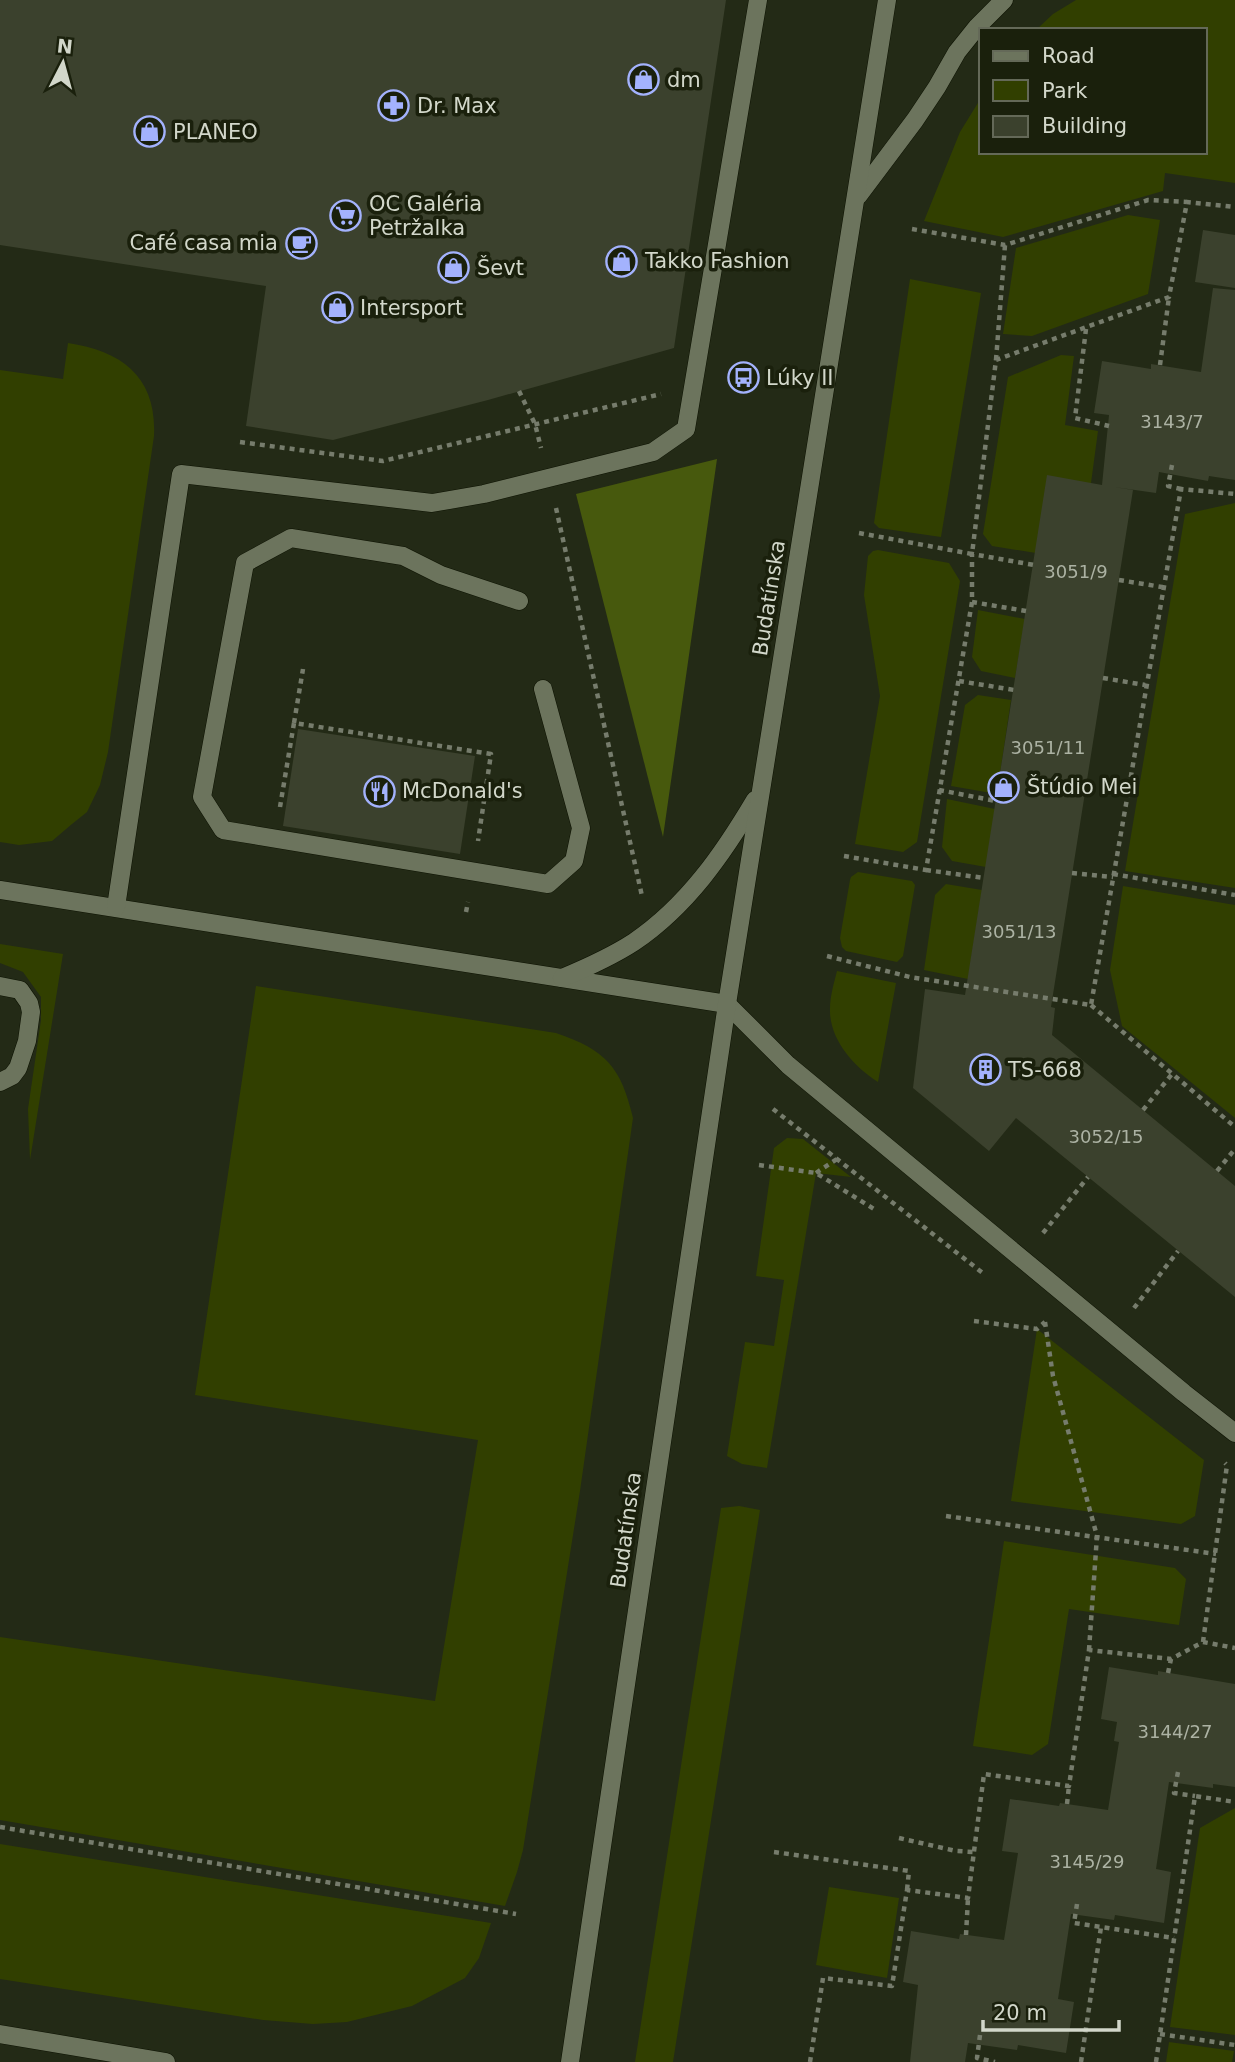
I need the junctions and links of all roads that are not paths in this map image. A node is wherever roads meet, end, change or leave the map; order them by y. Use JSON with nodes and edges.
{"nodes":[{"id":1,"x":758,"y":0,"type":"edge"},
{"id":2,"x":887,"y":0,"type":"edge"},
{"id":3,"x":1004,"y":0,"type":"edge"},
{"id":4,"x":856,"y":199,"type":"junction"},
{"id":5,"x":519,"y":601,"type":"dead end"},
{"id":6,"x":543,"y":689,"type":"dead end"},
{"id":7,"x":761,"y":791,"type":"junction"},
{"id":8,"x":0,"y":890,"type":"edge"},
{"id":9,"x":116,"y":907,"type":"junction"},
{"id":10,"x":562,"y":978,"type":"junction"},
{"id":11,"x":0,"y":986,"type":"edge"},
{"id":12,"x":727,"y":1004,"type":"junction"},
{"id":13,"x":0,"y":1082,"type":"edge"},
{"id":14,"x":1235,"y":1433,"type":"edge"},
{"id":15,"x":0,"y":2035,"type":"edge"},
{"id":16,"x":166,"y":2062,"type":"edge"},
{"id":17,"x":570,"y":2062,"type":"edge"}],
"edges":[{"from":1,"to":9,"type":"street"},
{"from":2,"to":4,"type":"street","name":"Budatínska"},
{"from":3,"to":4,"type":"street","name":"Budatínska"},
{"from":4,"to":7,"type":"street","name":"Budatínska"},
{"from":5,"to":6,"type":"street"},
{"from":7,"to":10,"type":"street"},
{"from":7,"to":12,"type":"street","name":"Budatínska"},
{"from":8,"to":9,"type":"street"},
{"from":9,"to":10,"type":"street"},
{"from":10,"to":12,"type":"street"},
{"from":11,"to":13,"type":"street"},
{"from":12,"to":14,"type":"street"},
{"from":12,"to":17,"type":"street","name":"Budatínska"},
{"from":15,"to":16,"type":"street"}]}
